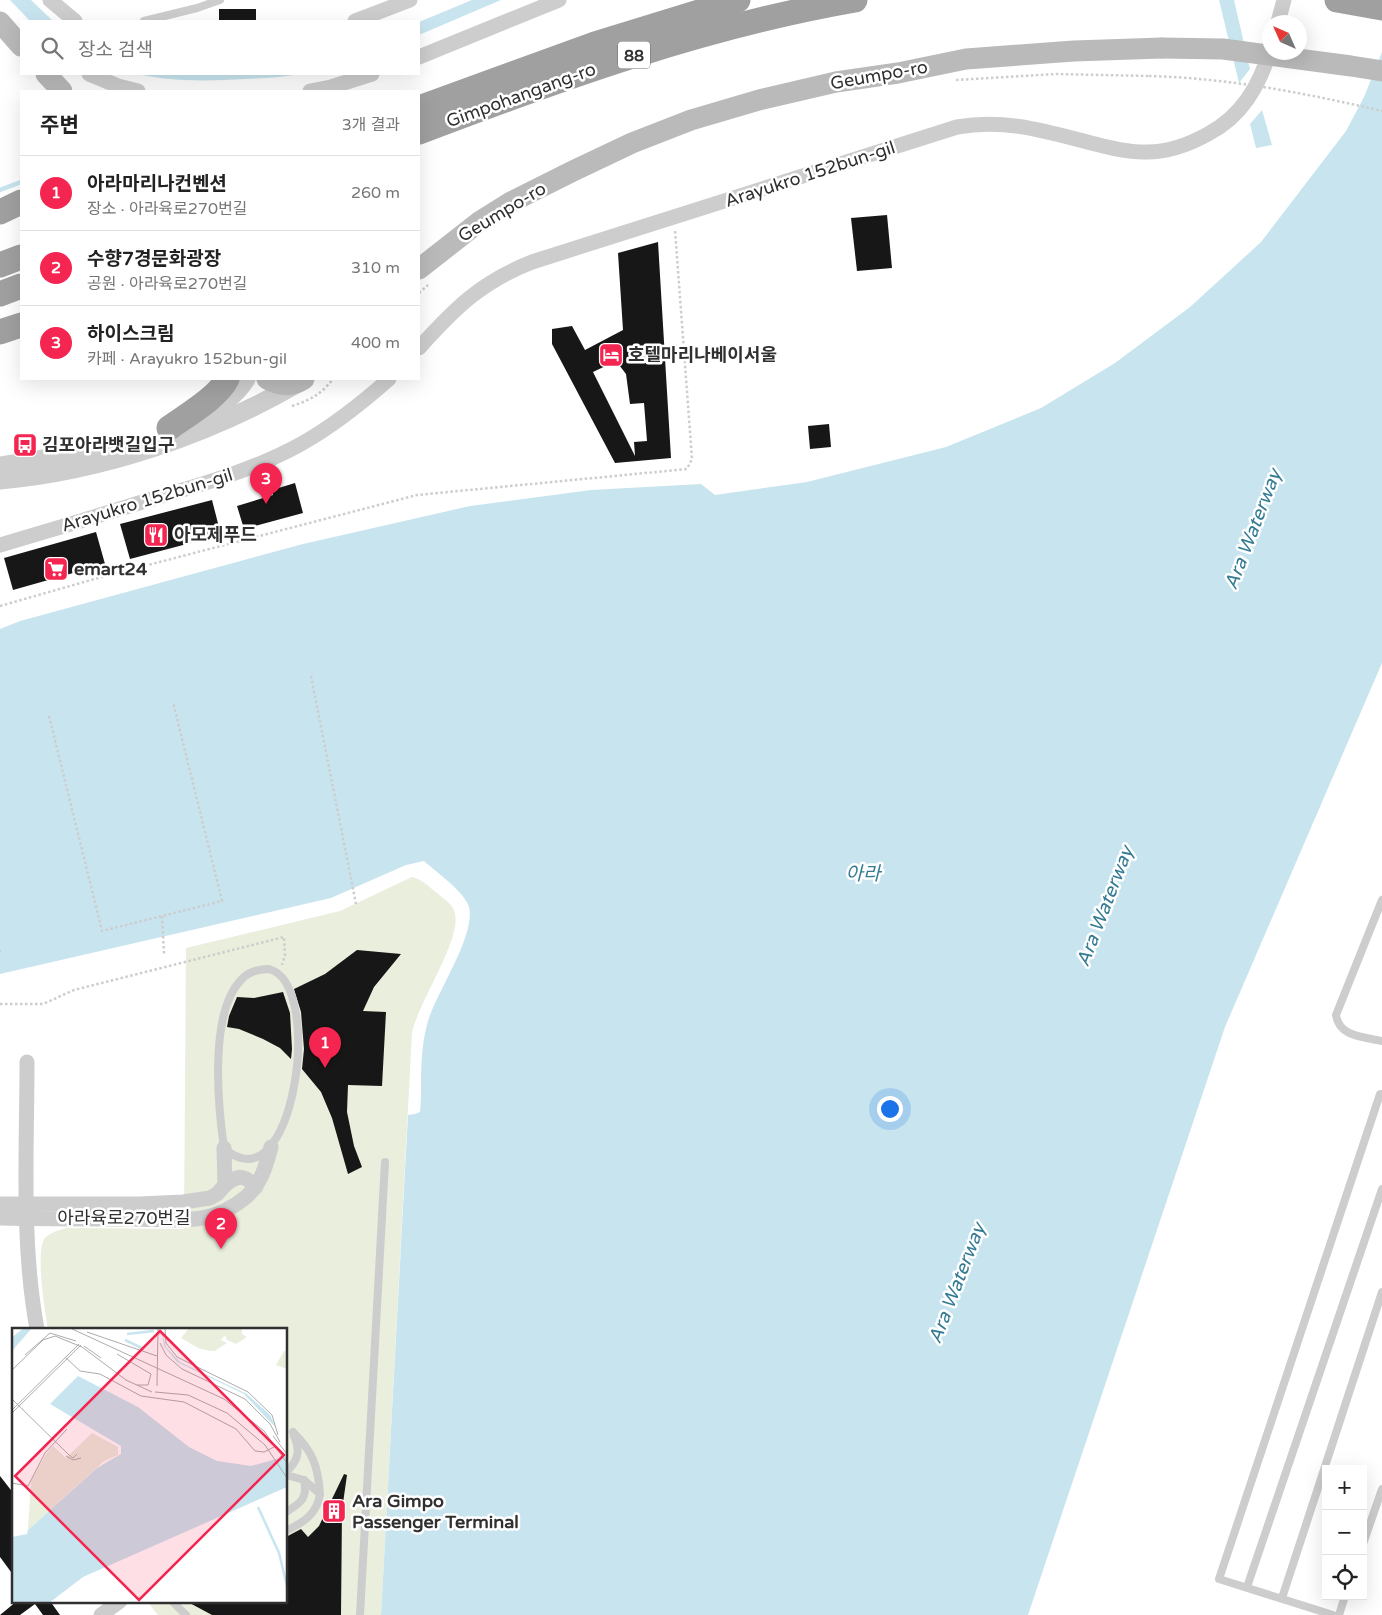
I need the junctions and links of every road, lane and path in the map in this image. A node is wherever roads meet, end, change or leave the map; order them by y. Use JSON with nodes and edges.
{"nodes":[{"id":1,"x":50,"y":0,"type":"edge"},
{"id":2,"x":220,"y":0,"type":"edge"},
{"id":3,"x":410,"y":0,"type":"edge"},
{"id":4,"x":558,"y":0,"type":"edge"},
{"id":5,"x":738,"y":0,"type":"edge"},
{"id":6,"x":855,"y":0,"type":"edge"},
{"id":7,"x":1284,"y":0,"type":"edge"},
{"id":8,"x":1337,"y":0,"type":"edge"},
{"id":9,"x":1382,"y":8,"type":"edge"},
{"id":10,"x":1280,"y":15,"type":"edge"},
{"id":11,"x":74,"y":20,"type":"edge"},
{"id":12,"x":148,"y":20,"type":"edge"},
{"id":13,"x":358,"y":20,"type":"edge"},
{"id":14,"x":0,"y":22,"type":"edge"},
{"id":15,"x":20,"y":45,"type":"edge"},
{"id":16,"x":420,"y":57,"type":"edge"},
{"id":17,"x":1267,"y":60,"type":"edge"},
{"id":18,"x":1382,"y":71,"type":"edge"},
{"id":19,"x":91,"y":75,"type":"edge"},
{"id":20,"x":369,"y":75,"type":"edge"},
{"id":21,"x":950,"y":81,"type":"dead end"},
{"id":22,"x":135,"y":90,"type":"edge"},
{"id":23,"x":315,"y":90,"type":"edge"},
{"id":24,"x":420,"y":108,"type":"edge"},
{"id":25,"x":1382,"y":111,"type":"edge"},
{"id":26,"x":420,"y":132,"type":"edge"},
{"id":27,"x":20,"y":202,"type":"edge"},
{"id":28,"x":0,"y":212,"type":"edge"},
{"id":29,"x":674,"y":217,"type":"junction"},
{"id":30,"x":20,"y":257,"type":"edge"},
{"id":31,"x":0,"y":265,"type":"edge"},
{"id":32,"x":425,"y":276,"type":"edge"},
{"id":33,"x":20,"y":286,"type":"edge"},
{"id":34,"x":420,"y":290,"type":"edge"},
{"id":35,"x":0,"y":294,"type":"edge"},
{"id":36,"x":20,"y":326,"type":"edge"},
{"id":37,"x":0,"y":332,"type":"edge"},
{"id":38,"x":420,"y":347,"type":"edge"},
{"id":39,"x":226,"y":380,"type":"edge"},
{"id":40,"x":245,"y":380,"type":"edge"},
{"id":41,"x":270,"y":380,"type":"edge"},
{"id":42,"x":388,"y":380,"type":"edge"},
{"id":43,"x":301,"y":381,"type":"edge"},
{"id":44,"x":169,"y":428,"type":"junction"},
{"id":45,"x":0,"y":466,"type":"edge"},
{"id":46,"x":0,"y":480,"type":"edge"},
{"id":47,"x":0,"y":545,"type":"edge"},
{"id":48,"x":0,"y":606,"type":"edge"},
{"id":49,"x":311,"y":676,"type":"dead end"},
{"id":50,"x":173,"y":702,"type":"dead end"},
{"id":51,"x":49,"y":716,"type":"dead end"},
{"id":52,"x":1382,"y":900,"type":"edge"},
{"id":53,"x":356,"y":904,"type":"dead end"},
{"id":54,"x":162,"y":916,"type":"junction"},
{"id":55,"x":164,"y":954,"type":"dead end"},
{"id":56,"x":277,"y":973,"type":"junction"},
{"id":57,"x":0,"y":1004,"type":"edge"},
{"id":58,"x":1382,"y":1041,"type":"edge"},
{"id":59,"x":27,"y":1062,"type":"dead end"},
{"id":60,"x":1381,"y":1094,"type":"edge"},
{"id":61,"x":271,"y":1147,"type":"junction"},
{"id":62,"x":224,"y":1148,"type":"junction"},
{"id":63,"x":386,"y":1162,"type":"dead end"},
{"id":64,"x":225,"y":1185,"type":"junction"},
{"id":65,"x":256,"y":1187,"type":"junction"},
{"id":66,"x":1382,"y":1189,"type":"edge"},
{"id":67,"x":198,"y":1201,"type":"junction"},
{"id":68,"x":0,"y":1204,"type":"edge"},
{"id":69,"x":27,"y":1211,"type":"junction"},
{"id":70,"x":0,"y":1218,"type":"edge"},
{"id":71,"x":201,"y":1218,"type":"junction"},
{"id":72,"x":1382,"y":1292,"type":"edge"},
{"id":73,"x":37,"y":1328,"type":"edge"},
{"id":74,"x":288,"y":1471,"type":"edge"},
{"id":75,"x":288,"y":1475,"type":"edge"},
{"id":76,"x":304,"y":1480,"type":"junction"},
{"id":77,"x":1382,"y":1489,"type":"edge"},
{"id":78,"x":320,"y":1494,"type":"junction"},
{"id":79,"x":288,"y":1510,"type":"edge"},
{"id":80,"x":288,"y":1530,"type":"edge"},
{"id":81,"x":1367,"y":1532,"type":"edge"},
{"id":82,"x":1247,"y":1588,"type":"junction"},
{"id":83,"x":1282,"y":1598,"type":"junction"},
{"id":84,"x":1344,"y":1600,"type":"edge"},
{"id":85,"x":119,"y":1602,"type":"edge"},
{"id":86,"x":173,"y":1602,"type":"edge"},
{"id":87,"x":101,"y":1615,"type":"edge"},
{"id":88,"x":186,"y":1615,"type":"edge"},
{"id":89,"x":360,"y":1615,"type":"edge"},
{"id":90,"x":1333,"y":1615,"type":"edge"},
{"id":91,"x":1339,"y":1615,"type":"edge"}],
"edges":[{"from":1,"to":11,"type":"street"},
{"from":2,"to":12,"type":"lane"},
{"from":3,"to":13,"type":"street"},
{"from":4,"to":16,"type":"street"},
{"from":5,"to":24,"type":"highway","name":"Gimpohangang-ro","number":"88"},
{"from":6,"to":26,"type":"highway","name":"Gimpohangang-ro","number":"88"},
{"from":7,"to":10,"type":"street"},
{"from":8,"to":9,"type":"highway"},
{"from":14,"to":15,"type":"main road"},
{"from":17,"to":29,"type":"street","name":"Arayukro 152bun-gil"},
{"from":18,"to":32,"type":"main road","name":"Geumpo-ro","bridge":true},
{"from":19,"to":22,"type":"street"},
{"from":20,"to":23,"type":"street"},
{"from":21,"to":25,"type":"path","bridge":true},
{"from":27,"to":28,"type":"highway"},
{"from":29,"to":38,"type":"street","name":"Arayukro 152bun-gil"},
{"from":29,"to":48,"type":"path"},
{"from":30,"to":31,"type":"highway"},
{"from":32,"to":34,"type":"path"},
{"from":33,"to":35,"type":"highway"},
{"from":36,"to":37,"type":"highway"},
{"from":39,"to":44,"type":"highway"},
{"from":40,"to":44,"type":"street"},
{"from":41,"to":43,"type":"main road"},
{"from":42,"to":47,"type":"street","name":"Arayukro 152bun-gil"},
{"from":43,"to":46,"type":"street"},
{"from":44,"to":45,"type":"street"},
{"from":49,"to":53,"type":"path"},
{"from":50,"to":54,"type":"path"},
{"from":51,"to":54,"type":"path"},
{"from":52,"to":58,"type":"lane"},
{"from":54,"to":55,"type":"path"},
{"from":56,"to":57,"type":"path"},
{"from":56,"to":61,"type":"lane"},
{"from":56,"to":62,"type":"lane"},
{"from":59,"to":69,"type":"street"},
{"from":60,"to":82,"type":"lane"},
{"from":61,"to":62,"type":"lane"},
{"from":61,"to":65,"type":"street","name":"아라육로270번길"},
{"from":62,"to":64,"type":"street"},
{"from":63,"to":89,"type":"lane"},
{"from":64,"to":65,"type":"street","name":"아라육로270번길"},
{"from":64,"to":67,"type":"street","name":"아라육로270번길"},
{"from":65,"to":71,"type":"street","name":"아라육로270번길"},
{"from":66,"to":82,"type":"lane"},
{"from":67,"to":69,"type":"street","name":"아라육로270번길"},
{"from":67,"to":71,"type":"street"},
{"from":68,"to":69,"type":"street","name":"아라육로270번길"},
{"from":69,"to":70,"type":"street","name":"아라육로270번길"},
{"from":69,"to":71,"type":"street","name":"아라육로270번길"},
{"from":69,"to":73,"type":"street"},
{"from":72,"to":83,"type":"lane"},
{"from":74,"to":78,"type":"lane"},
{"from":75,"to":76,"type":"lane"},
{"from":76,"to":78,"type":"lane"},
{"from":76,"to":79,"type":"lane"},
{"from":77,"to":81,"type":"lane"},
{"from":78,"to":80,"type":"lane"},
{"from":82,"to":83,"type":"lane"},
{"from":83,"to":90,"type":"lane"},
{"from":84,"to":91,"type":"lane"},
{"from":85,"to":87,"type":"street"},
{"from":86,"to":88,"type":"lane"}]}
